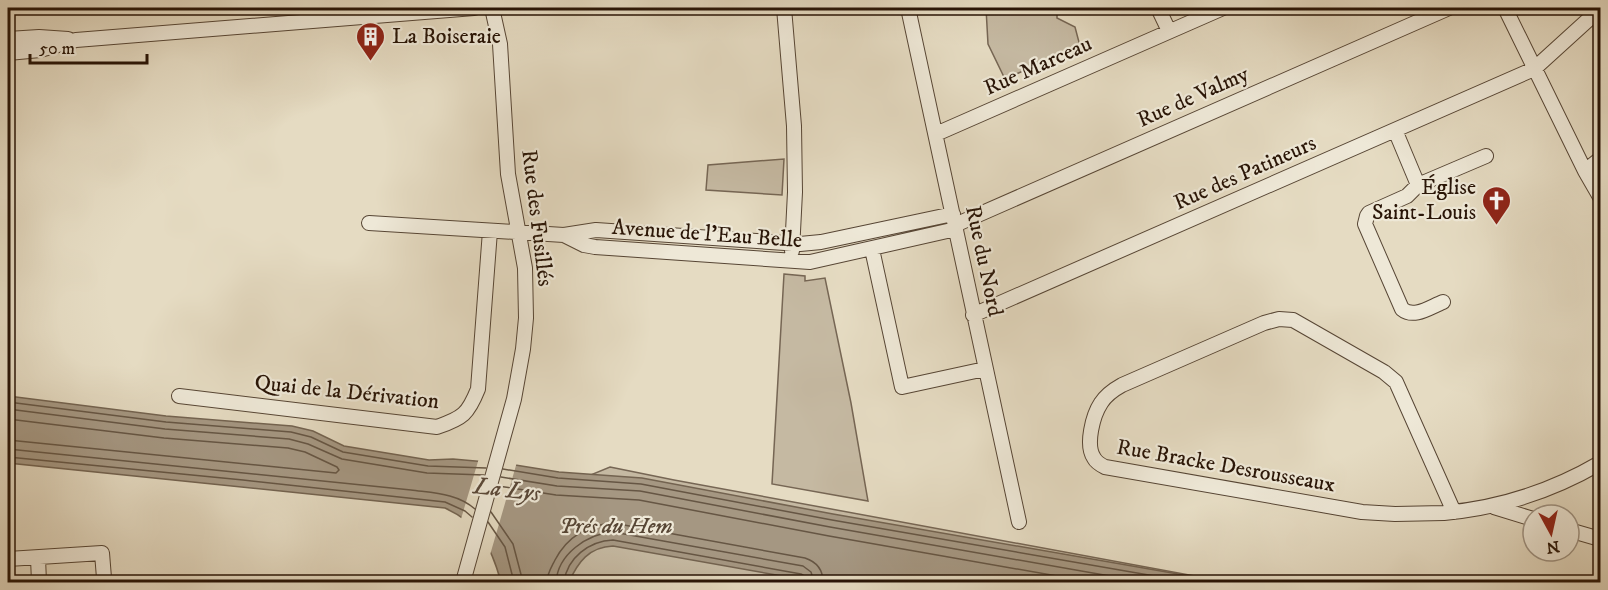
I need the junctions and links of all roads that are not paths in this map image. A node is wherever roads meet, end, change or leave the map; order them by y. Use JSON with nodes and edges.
{"nodes":[{"id":1,"x":474,"y":8,"type":"edge"},
{"id":2,"x":492,"y":8,"type":"edge"},
{"id":3,"x":784,"y":8,"type":"edge"},
{"id":4,"x":908,"y":8,"type":"edge"},
{"id":5,"x":1158,"y":8,"type":"edge"},
{"id":6,"x":1223,"y":8,"type":"edge"},
{"id":7,"x":1449,"y":8,"type":"edge"},
{"id":8,"x":1505,"y":8,"type":"edge"},
{"id":9,"x":1600,"y":9,"type":"edge"},
{"id":10,"x":1169,"y":31,"type":"junction"},
{"id":11,"x":8,"y":39,"type":"edge"},
{"id":12,"x":76,"y":40,"type":"junction"},
{"id":13,"x":8,"y":53,"type":"edge"},
{"id":14,"x":1534,"y":69,"type":"junction"},
{"id":15,"x":1395,"y":130,"type":"junction"},
{"id":16,"x":936,"y":134,"type":"junction"},
{"id":17,"x":1486,"y":156,"type":"dead end"},
{"id":18,"x":1600,"y":159,"type":"edge"},
{"id":19,"x":1584,"y":171,"type":"junction"},
{"id":20,"x":1418,"y":185,"type":"junction"},
{"id":21,"x":1600,"y":197,"type":"edge"},
{"id":22,"x":369,"y":223,"type":"dead end"},
{"id":23,"x":954,"y":223,"type":"junction"},
{"id":24,"x":490,"y":231,"type":"junction"},
{"id":25,"x":519,"y":232,"type":"junction"},
{"id":26,"x":564,"y":235,"type":"junction"},
{"id":27,"x":792,"y":243,"type":"junction"},
{"id":28,"x":872,"y":249,"type":"junction"},
{"id":29,"x":791,"y":261,"type":"junction"},
{"id":30,"x":1443,"y":302,"type":"dead end"},
{"id":31,"x":973,"y":315,"type":"junction"},
{"id":32,"x":985,"y":369,"type":"junction"},
{"id":33,"x":179,"y":396,"type":"dead end"},
{"id":34,"x":1600,"y":464,"type":"edge"},
{"id":35,"x":1492,"y":507,"type":"junction"},
{"id":36,"x":1454,"y":512,"type":"junction"},
{"id":37,"x":1521,"y":515,"type":"edge"},
{"id":38,"x":1019,"y":522,"type":"dead end"},
{"id":39,"x":1581,"y":533,"type":"edge"},
{"id":40,"x":1600,"y":539,"type":"edge"},
{"id":41,"x":38,"y":558,"type":"junction"},
{"id":42,"x":8,"y":560,"type":"edge"},
{"id":43,"x":104,"y":578,"type":"dead end"},
{"id":44,"x":464,"y":579,"type":"edge"},
{"id":45,"x":39,"y":582,"type":"edge"}],
"edges":[{"from":1,"to":12,"type":"street"},
{"from":2,"to":25,"type":"street","name":"Rue des Fusillés"},
{"from":3,"to":27,"type":"street"},
{"from":4,"to":16,"type":"street","name":"Rue du Nord"},
{"from":5,"to":10,"type":"street"},
{"from":6,"to":10,"type":"street","name":"Rue Marceau"},
{"from":7,"to":23,"type":"street","name":"Rue de Valmy"},
{"from":8,"to":14,"type":"street"},
{"from":9,"to":14,"type":"street","name":"Rue des Patineurs"},
{"from":10,"to":16,"type":"street","name":"Rue Marceau"},
{"from":11,"to":12,"type":"street"},
{"from":12,"to":13,"type":"street"},
{"from":14,"to":15,"type":"street","name":"Rue des Patineurs"},
{"from":14,"to":19,"type":"street"},
{"from":15,"to":20,"type":"street"},
{"from":15,"to":31,"type":"street","name":"Rue des Patineurs"},
{"from":16,"to":23,"type":"street","name":"Rue du Nord"},
{"from":17,"to":20,"type":"street"},
{"from":18,"to":19,"type":"street"},
{"from":19,"to":21,"type":"street"},
{"from":20,"to":30,"type":"street"},
{"from":22,"to":24,"type":"street","name":"Avenue de l'Eau Belle"},
{"from":23,"to":27,"type":"street","name":"Avenue de l'Eau Belle"},
{"from":23,"to":28,"type":"street","name":"Avenue de l'Eau Belle"},
{"from":23,"to":31,"type":"street","name":"Rue du Nord"},
{"from":24,"to":25,"type":"street","name":"Avenue de l'Eau Belle"},
{"from":24,"to":33,"type":"street","name":"Quai de la Dérivation"},
{"from":25,"to":26,"type":"street","name":"Avenue de l'Eau Belle"},
{"from":25,"to":44,"type":"street","name":"Rue des Fusillés"},
{"from":26,"to":27,"type":"street","name":"Avenue de l'Eau Belle"},
{"from":26,"to":29,"type":"street","name":"Avenue de l'Eau Belle"},
{"from":27,"to":29,"type":"street"},
{"from":28,"to":29,"type":"street","name":"Avenue de l'Eau Belle"},
{"from":28,"to":32,"type":"street"},
{"from":31,"to":32,"type":"street","name":"Rue du Nord"},
{"from":32,"to":38,"type":"street","name":"Rue du Nord"},
{"from":34,"to":35,"type":"street","name":"Rue Bracke Desrousseaux"},
{"from":35,"to":36,"type":"street","name":"Rue Bracke Desrousseaux"},
{"from":35,"to":37,"type":"street","name":"Rue Bracke Desrousseaux"},
{"from":36,"to":36,"type":"street","name":"Rue Bracke Desrousseaux"},
{"from":39,"to":40,"type":"street"},
{"from":41,"to":42,"type":"street"},
{"from":41,"to":43,"type":"street"},
{"from":41,"to":45,"type":"street"}]}
